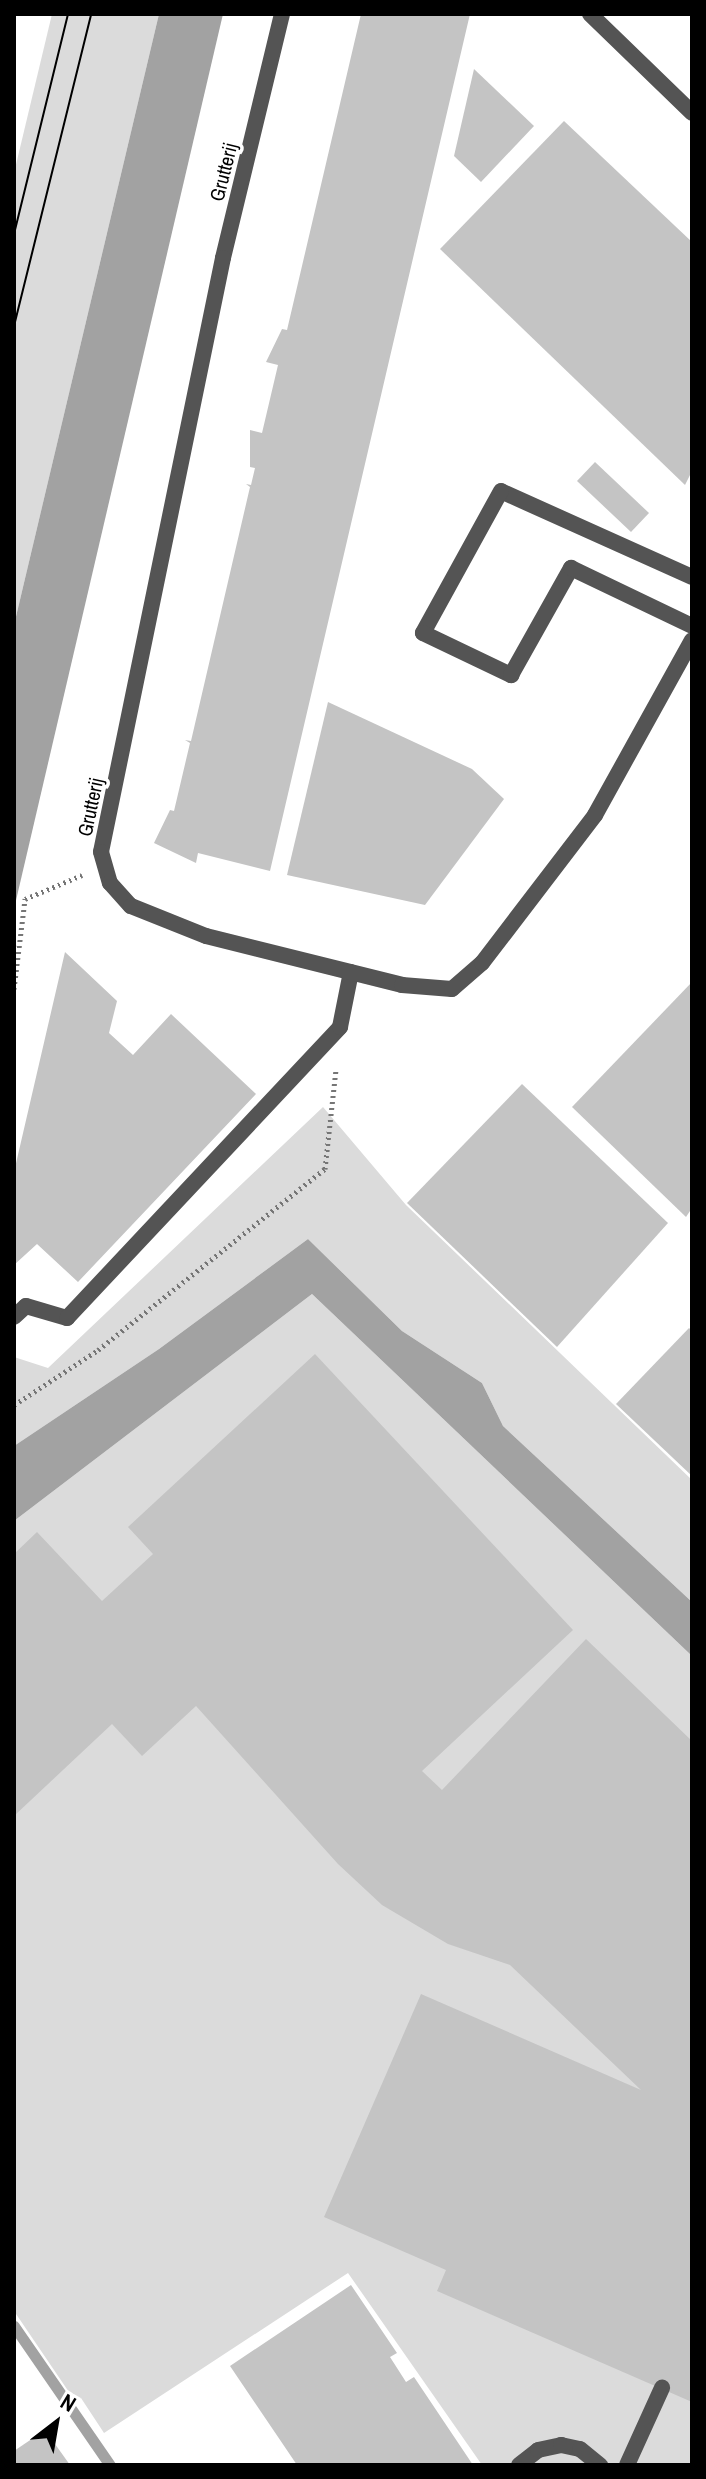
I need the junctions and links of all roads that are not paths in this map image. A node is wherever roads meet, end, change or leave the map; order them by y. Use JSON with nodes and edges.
{"nodes":[{"id":1,"x":282,"y":14,"type":"edge"},
{"id":2,"x":590,"y":14,"type":"edge"},
{"id":3,"x":692,"y":113,"type":"edge"},
{"id":4,"x":692,"y":577,"type":"edge"},
{"id":5,"x":692,"y":626,"type":"edge"},
{"id":6,"x":692,"y":640,"type":"edge"},
{"id":7,"x":351,"y":972,"type":"junction"},
{"id":8,"x":14,"y":1317,"type":"edge"},
{"id":9,"x":662,"y":2388,"type":"dead end"},
{"id":10,"x":519,"y":2465,"type":"edge"},
{"id":11,"x":600,"y":2465,"type":"edge"},
{"id":12,"x":627,"y":2465,"type":"edge"}],
"edges":[{"from":1,"to":7,"type":"street","name":"Grutterij"},
{"from":2,"to":3,"type":"street"},
{"from":4,"to":5,"type":"street"},
{"from":6,"to":7,"type":"street","name":"Grutterij"},
{"from":7,"to":8,"type":"street"},
{"from":9,"to":12,"type":"street"},
{"from":10,"to":11,"type":"street"}]}
